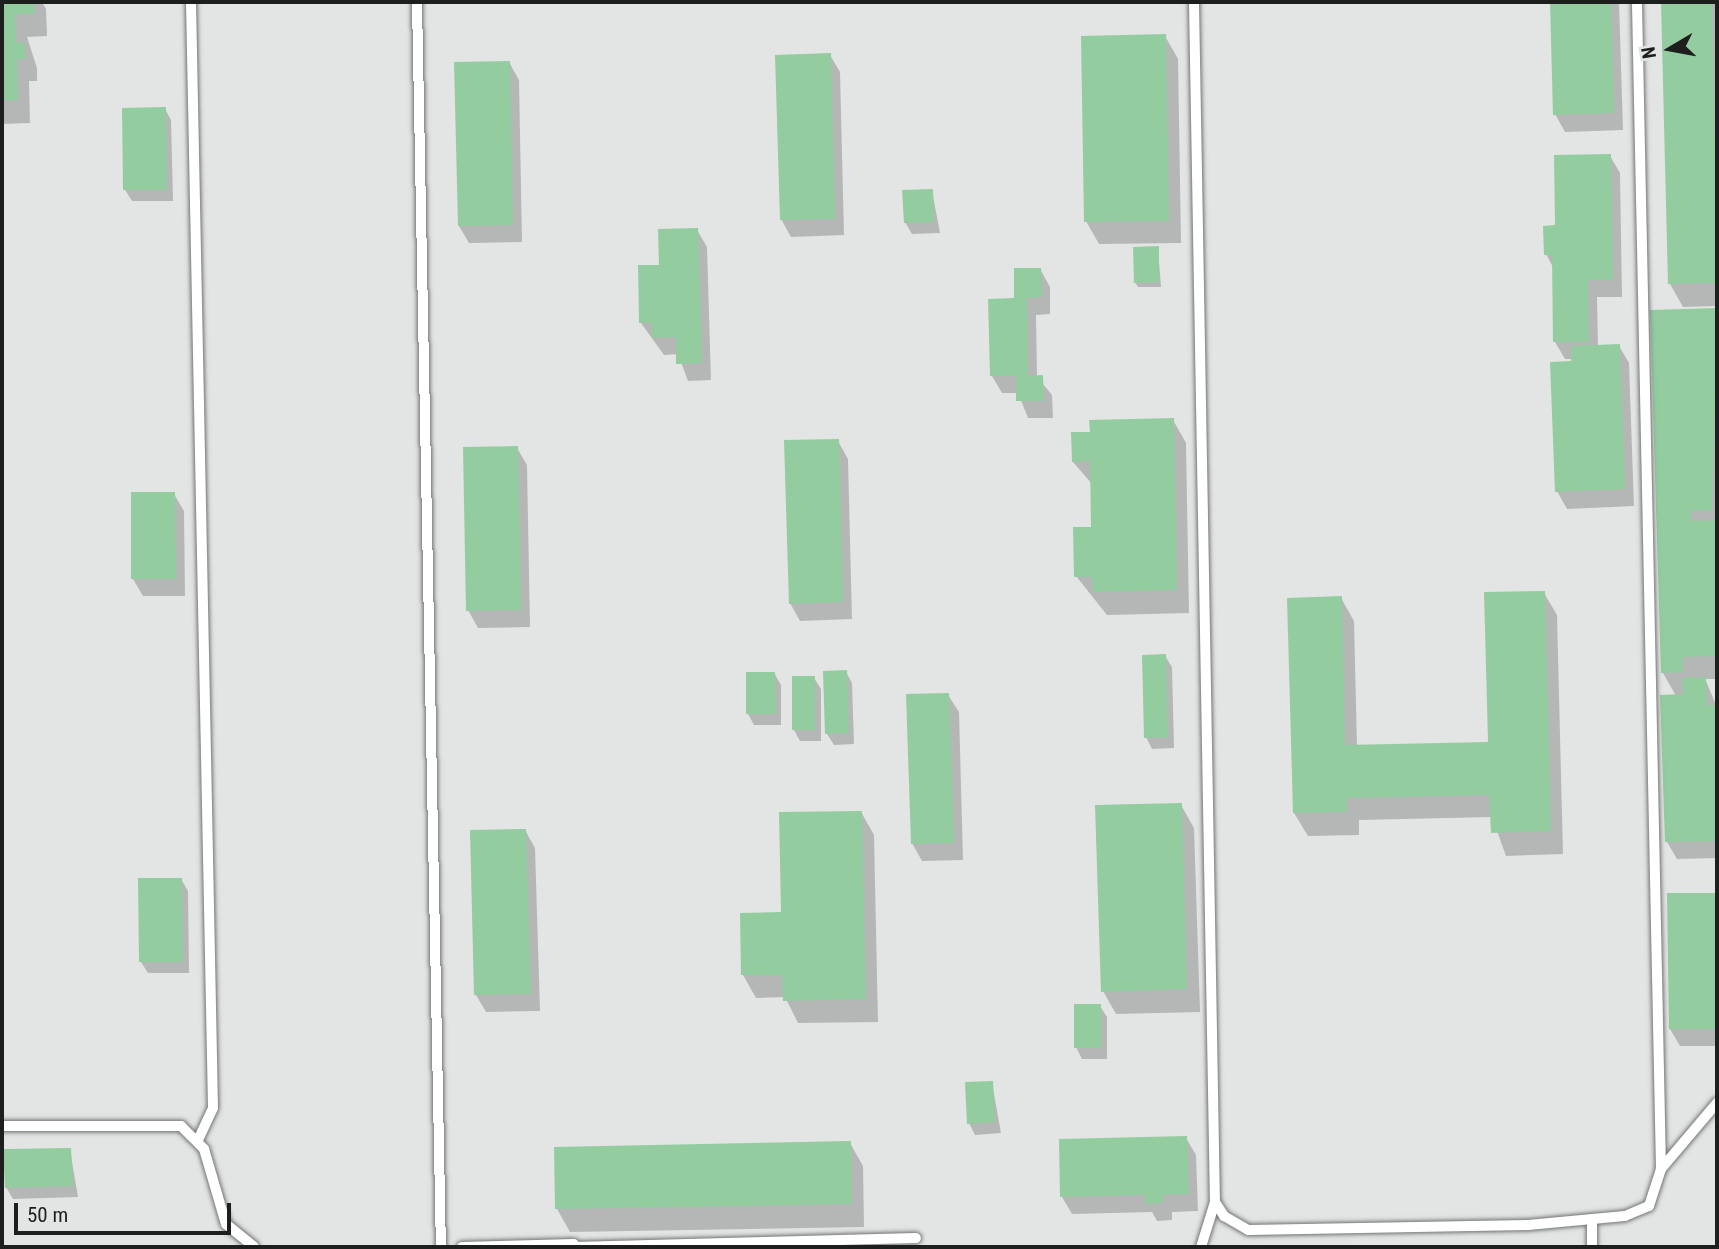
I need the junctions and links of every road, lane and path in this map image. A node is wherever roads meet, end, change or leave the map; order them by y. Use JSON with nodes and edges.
{"nodes":[{"id":1,"x":191,"y":2,"type":"edge"},
{"id":2,"x":417,"y":2,"type":"edge"},
{"id":3,"x":1194,"y":2,"type":"edge"},
{"id":4,"x":1637,"y":2,"type":"edge"},
{"id":5,"x":1717,"y":1102,"type":"edge"},
{"id":6,"x":2,"y":1126,"type":"edge"},
{"id":7,"x":198,"y":1140,"type":"junction"},
{"id":8,"x":1661,"y":1169,"type":"junction"},
{"id":9,"x":1215,"y":1202,"type":"junction"},
{"id":10,"x":1592,"y":1219,"type":"junction"},
{"id":11,"x":916,"y":1238,"type":"dead end"},
{"id":12,"x":574,"y":1246,"type":"edge"},
{"id":13,"x":254,"y":1247,"type":"edge"},
{"id":14,"x":441,"y":1247,"type":"edge"},
{"id":15,"x":462,"y":1247,"type":"edge"},
{"id":16,"x":1201,"y":1247,"type":"edge"},
{"id":17,"x":1592,"y":1247,"type":"edge"}],
"edges":[{"from":1,"to":7,"type":"lane"},
{"from":2,"to":14,"type":"lane"},
{"from":3,"to":9,"type":"lane"},
{"from":4,"to":8,"type":"lane"},
{"from":5,"to":8,"type":"lane"},
{"from":6,"to":7,"type":"lane"},
{"from":7,"to":13,"type":"lane"},
{"from":8,"to":10,"type":"lane"},
{"from":9,"to":10,"type":"lane"},
{"from":9,"to":16,"type":"lane"},
{"from":10,"to":17,"type":"lane"},
{"from":11,"to":12,"type":"lane"},
{"from":12,"to":15,"type":"lane"}]}
